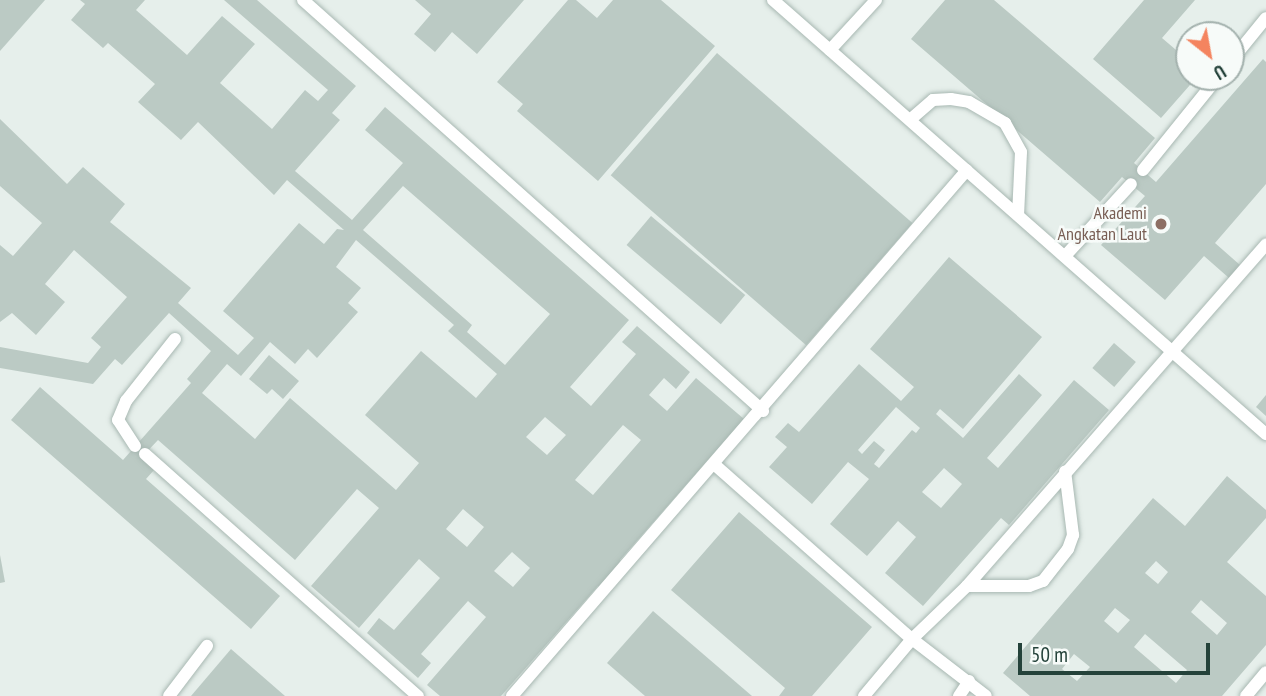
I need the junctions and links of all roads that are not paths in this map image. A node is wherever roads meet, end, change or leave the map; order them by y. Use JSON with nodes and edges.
{"nodes":[{"id":1,"x":303,"y":0,"type":"edge"},
{"id":2,"x":773,"y":0,"type":"edge"},
{"id":3,"x":876,"y":0,"type":"edge"},
{"id":4,"x":1266,"y":18,"type":"edge"},
{"id":5,"x":1245,"y":44,"type":"edge"},
{"id":6,"x":830,"y":50,"type":"junction"},
{"id":7,"x":1207,"y":91,"type":"edge"},
{"id":8,"x":911,"y":119,"type":"junction"},
{"id":9,"x":967,"y":170,"type":"junction"},
{"id":10,"x":1143,"y":170,"type":"dead end"},
{"id":11,"x":1131,"y":184,"type":"dead end"},
{"id":12,"x":1018,"y":215,"type":"junction"},
{"id":13,"x":1266,"y":245,"type":"edge"},
{"id":14,"x":1066,"y":255,"type":"junction"},
{"id":15,"x":175,"y":340,"type":"dead end"},
{"id":16,"x":1171,"y":354,"type":"junction"},
{"id":17,"x":763,"y":411,"type":"junction"},
{"id":18,"x":1266,"y":434,"type":"edge"},
{"id":19,"x":715,"y":465,"type":"junction"},
{"id":20,"x":1065,"y":471,"type":"junction"},
{"id":21,"x":967,"y":586,"type":"junction"},
{"id":22,"x":912,"y":639,"type":"junction"},
{"id":23,"x":207,"y":646,"type":"dead end"},
{"id":24,"x":1266,"y":672,"type":"edge"},
{"id":25,"x":969,"y":681,"type":"junction"},
{"id":26,"x":169,"y":696,"type":"edge"},
{"id":27,"x":418,"y":696,"type":"edge"},
{"id":28,"x":512,"y":696,"type":"edge"},
{"id":29,"x":864,"y":696,"type":"edge"},
{"id":30,"x":959,"y":696,"type":"edge"},
{"id":31,"x":986,"y":696,"type":"edge"},
{"id":32,"x":1246,"y":696,"type":"edge"}],
"edges":[{"from":1,"to":17,"type":"lane"},
{"from":2,"to":6,"type":"lane"},
{"from":3,"to":6,"type":"lane"},
{"from":4,"to":5,"type":"lane"},
{"from":6,"to":8,"type":"lane"},
{"from":7,"to":10,"type":"lane"},
{"from":8,"to":9,"type":"lane"},
{"from":8,"to":12,"type":"lane"},
{"from":9,"to":12,"type":"lane"},
{"from":9,"to":17,"type":"lane"},
{"from":11,"to":14,"type":"lane"},
{"from":12,"to":14,"type":"lane"},
{"from":13,"to":16,"type":"lane"},
{"from":14,"to":16,"type":"lane"},
{"from":15,"to":27,"type":"lane"},
{"from":16,"to":18,"type":"lane"},
{"from":16,"to":20,"type":"lane"},
{"from":17,"to":19,"type":"lane"},
{"from":19,"to":22,"type":"lane"},
{"from":19,"to":28,"type":"lane"},
{"from":20,"to":21,"type":"lane"},
{"from":20,"to":21,"type":"lane"},
{"from":21,"to":22,"type":"lane"},
{"from":22,"to":25,"type":"lane"},
{"from":22,"to":29,"type":"lane"},
{"from":23,"to":26,"type":"lane"},
{"from":24,"to":32,"type":"lane"},
{"from":25,"to":30,"type":"lane"},
{"from":25,"to":31,"type":"lane"}]}
